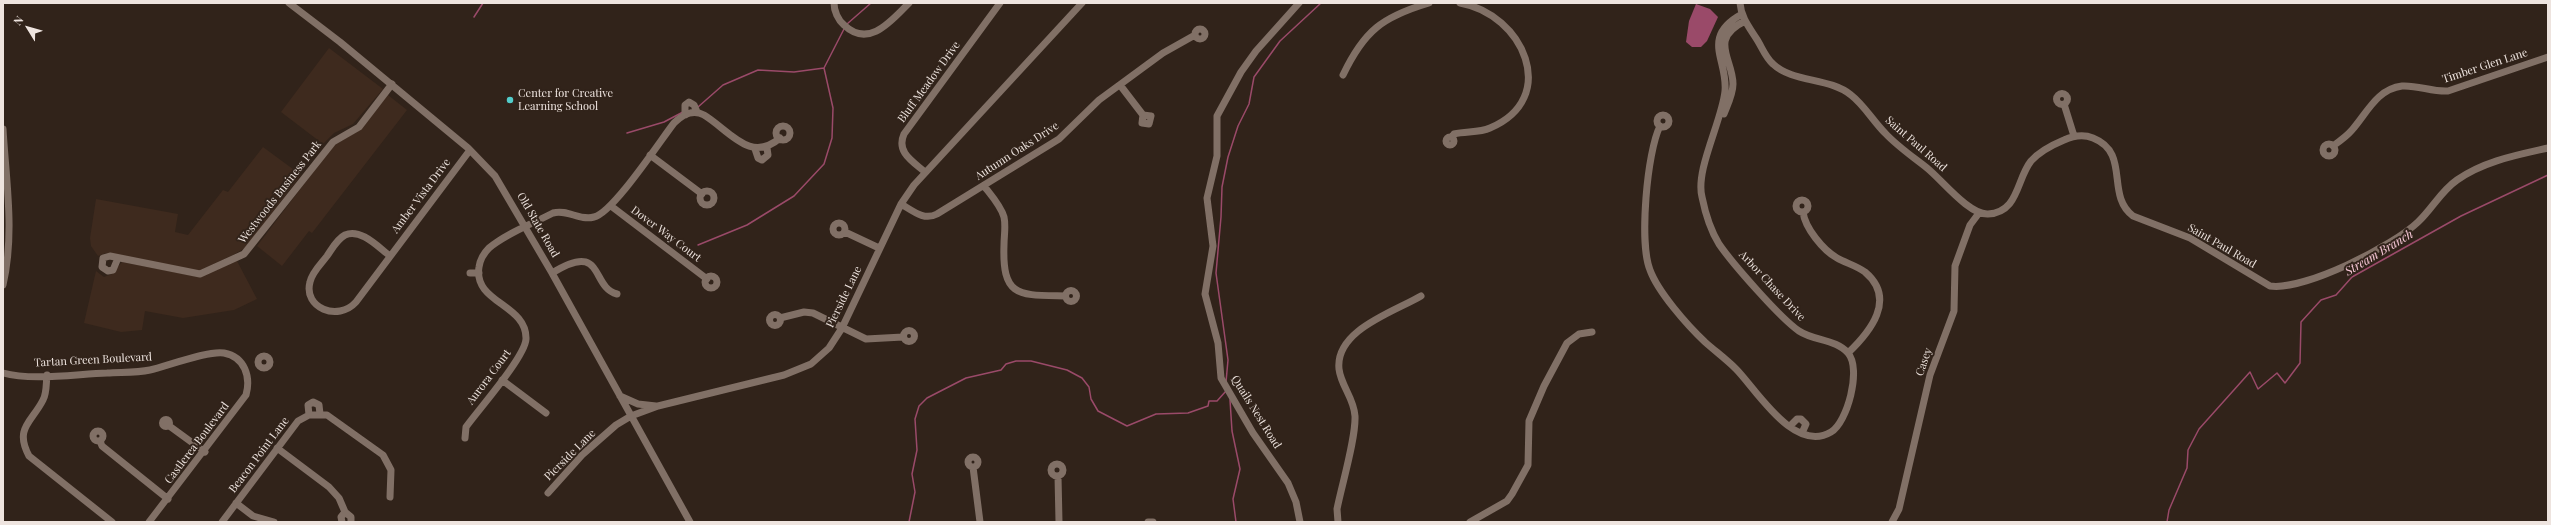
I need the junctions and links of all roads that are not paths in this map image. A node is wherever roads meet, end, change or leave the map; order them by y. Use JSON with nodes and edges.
{"nodes":[{"id":1,"x":289,"y":3,"type":"edge"},
{"id":2,"x":834,"y":3,"type":"edge"},
{"id":3,"x":909,"y":3,"type":"edge"},
{"id":4,"x":1000,"y":3,"type":"edge"},
{"id":5,"x":1082,"y":3,"type":"edge"},
{"id":6,"x":1299,"y":3,"type":"edge"},
{"id":7,"x":1429,"y":3,"type":"edge"},
{"id":8,"x":1433,"y":3,"type":"edge"},
{"id":9,"x":1460,"y":3,"type":"edge"},
{"id":10,"x":1740,"y":3,"type":"edge"},
{"id":11,"x":1743,"y":18,"type":"junction"},
{"id":12,"x":1195,"y":36,"type":"dead end"},
{"id":13,"x":2548,"y":57,"type":"edge"},
{"id":14,"x":1343,"y":75,"type":"dead end"},
{"id":15,"x":392,"y":84,"type":"junction"},
{"id":16,"x":1120,"y":85,"type":"junction"},
{"id":17,"x":2064,"y":104,"type":"dead end"},
{"id":18,"x":696,"y":112,"type":"junction"},
{"id":19,"x":686,"y":115,"type":"junction"},
{"id":20,"x":1144,"y":115,"type":"dead end"},
{"id":21,"x":1660,"y":126,"type":"dead end"},
{"id":22,"x":3,"y":129,"type":"edge"},
{"id":23,"x":2074,"y":136,"type":"junction"},
{"id":24,"x":1452,"y":137,"type":"dead end"},
{"id":25,"x":780,"y":138,"type":"dead end"},
{"id":26,"x":2334,"y":146,"type":"dead end"},
{"id":27,"x":767,"y":148,"type":"junction"},
{"id":28,"x":2548,"y":148,"type":"edge"},
{"id":29,"x":755,"y":149,"type":"junction"},
{"id":30,"x":470,"y":150,"type":"junction"},
{"id":31,"x":650,"y":155,"type":"junction"},
{"id":32,"x":925,"y":172,"type":"junction"},
{"id":33,"x":984,"y":186,"type":"junction"},
{"id":34,"x":702,"y":194,"type":"dead end"},
{"id":35,"x":901,"y":204,"type":"junction"},
{"id":36,"x":611,"y":206,"type":"junction"},
{"id":37,"x":1803,"y":212,"type":"dead end"},
{"id":38,"x":1979,"y":213,"type":"junction"},
{"id":39,"x":526,"y":227,"type":"junction"},
{"id":40,"x":845,"y":232,"type":"dead end"},
{"id":41,"x":879,"y":248,"type":"junction"},
{"id":42,"x":390,"y":256,"type":"junction"},
{"id":43,"x":118,"y":258,"type":"dead end"},
{"id":44,"x":470,"y":273,"type":"dead end"},
{"id":45,"x":478,"y":273,"type":"junction"},
{"id":46,"x":552,"y":273,"type":"junction"},
{"id":47,"x":707,"y":279,"type":"dead end"},
{"id":48,"x":3,"y":285,"type":"edge"},
{"id":49,"x":617,"y":294,"type":"dead end"},
{"id":50,"x":1065,"y":296,"type":"dead end"},
{"id":51,"x":1421,"y":296,"type":"dead end"},
{"id":52,"x":780,"y":318,"type":"dead end"},
{"id":53,"x":842,"y":328,"type":"junction"},
{"id":54,"x":1592,"y":332,"type":"dead end"},
{"id":55,"x":903,"y":337,"type":"dead end"},
{"id":56,"x":1848,"y":353,"type":"junction"},
{"id":57,"x":258,"y":364,"type":"dead end"},
{"id":58,"x":246,"y":371,"type":"junction"},
{"id":59,"x":3,"y":373,"type":"edge"},
{"id":60,"x":47,"y":375,"type":"junction"},
{"id":61,"x":502,"y":380,"type":"junction"},
{"id":62,"x":620,"y":396,"type":"junction"},
{"id":63,"x":658,"y":406,"type":"junction"},
{"id":64,"x":320,"y":414,"type":"junction"},
{"id":65,"x":546,"y":414,"type":"dead end"},
{"id":66,"x":309,"y":415,"type":"junction"},
{"id":67,"x":631,"y":416,"type":"junction"},
{"id":68,"x":168,"y":425,"type":"dead end"},
{"id":69,"x":1790,"y":426,"type":"junction"},
{"id":70,"x":1802,"y":433,"type":"junction"},
{"id":71,"x":465,"y":438,"type":"dead end"},
{"id":72,"x":100,"y":441,"type":"dead end"},
{"id":73,"x":277,"y":448,"type":"junction"},
{"id":74,"x":205,"y":452,"type":"junction"},
{"id":75,"x":973,"y":467,"type":"dead end"},
{"id":76,"x":1058,"y":476,"type":"dead end"},
{"id":77,"x":548,"y":493,"type":"dead end"},
{"id":78,"x":390,"y":497,"type":"dead end"},
{"id":79,"x":168,"y":499,"type":"junction"},
{"id":80,"x":236,"y":502,"type":"junction"},
{"id":81,"x":345,"y":512,"type":"junction"},
{"id":82,"x":112,"y":522,"type":"edge"},
{"id":83,"x":149,"y":522,"type":"edge"},
{"id":84,"x":222,"y":522,"type":"edge"},
{"id":85,"x":274,"y":522,"type":"edge"},
{"id":86,"x":342,"y":522,"type":"edge"},
{"id":87,"x":351,"y":522,"type":"edge"},
{"id":88,"x":690,"y":522,"type":"edge"},
{"id":89,"x":980,"y":522,"type":"edge"},
{"id":90,"x":1059,"y":522,"type":"edge"},
{"id":91,"x":1148,"y":522,"type":"edge"},
{"id":92,"x":1154,"y":522,"type":"edge"},
{"id":93,"x":1300,"y":522,"type":"edge"},
{"id":94,"x":1338,"y":522,"type":"edge"},
{"id":95,"x":1470,"y":522,"type":"edge"},
{"id":96,"x":1892,"y":522,"type":"edge"}],
"edges":[{"from":1,"to":15,"type":"street","name":"Old State Road"},
{"from":2,"to":3,"type":"street"},
{"from":4,"to":32,"type":"street","name":"Bluff Meadow Drive"},
{"from":5,"to":32,"type":"street","name":"Pierside Lane"},
{"from":6,"to":93,"type":"street","name":"Quails Nest Road"},
{"from":7,"to":8,"type":"street"},
{"from":7,"to":14,"type":"street"},
{"from":9,"to":24,"type":"street"},
{"from":10,"to":11,"type":"street","name":"Saint Paul Road"},
{"from":11,"to":38,"type":"street","name":"Saint Paul Road"},
{"from":11,"to":56,"type":"street","name":"Arbor Chase Drive"},
{"from":12,"to":16,"type":"street","name":"Autumn Oaks Drive"},
{"from":13,"to":26,"type":"street","name":"Timber Glen Lane"},
{"from":15,"to":30,"type":"street","name":"Old State Road"},
{"from":15,"to":43,"type":"street","name":"Westwoods Business Park"},
{"from":16,"to":20,"type":"street"},
{"from":16,"to":33,"type":"street","name":"Autumn Oaks Drive"},
{"from":17,"to":23,"type":"street"},
{"from":18,"to":19,"type":"street"},
{"from":18,"to":19,"type":"street"},
{"from":18,"to":29,"type":"street"},
{"from":19,"to":31,"type":"street"},
{"from":21,"to":69,"type":"street"},
{"from":22,"to":48,"type":"street"},
{"from":23,"to":28,"type":"street","name":"Saint Paul Road"},
{"from":23,"to":38,"type":"street"},
{"from":25,"to":27,"type":"street"},
{"from":27,"to":29,"type":"street"},
{"from":27,"to":29,"type":"street"},
{"from":30,"to":39,"type":"street","name":"Old State Road"},
{"from":30,"to":42,"type":"street","name":"Amber Vista Drive"},
{"from":31,"to":34,"type":"street"},
{"from":31,"to":36,"type":"street"},
{"from":32,"to":35,"type":"street","name":"Pierside Lane"},
{"from":33,"to":35,"type":"street","name":"Autumn Oaks Drive"},
{"from":33,"to":50,"type":"street"},
{"from":35,"to":41,"type":"street","name":"Pierside Lane"},
{"from":36,"to":39,"type":"street"},
{"from":36,"to":47,"type":"street","name":"Dover Way Court"},
{"from":37,"to":56,"type":"street"},
{"from":38,"to":96,"type":"street","name":"Casey"},
{"from":39,"to":45,"type":"street"},
{"from":39,"to":46,"type":"street","name":"Old State Road"},
{"from":40,"to":41,"type":"street"},
{"from":41,"to":53,"type":"street","name":"Pierside Lane"},
{"from":42,"to":42,"type":"street","name":"Amber Vista Drive"},
{"from":44,"to":45,"type":"street"},
{"from":45,"to":61,"type":"street","name":"Aurora Court"},
{"from":46,"to":49,"type":"street"},
{"from":46,"to":62,"type":"street","name":"Old State Road"},
{"from":51,"to":94,"type":"street"},
{"from":52,"to":53,"type":"street"},
{"from":53,"to":55,"type":"street"},
{"from":53,"to":63,"type":"street","name":"Pierside Lane"},
{"from":54,"to":95,"type":"street"},
{"from":56,"to":70,"type":"street"},
{"from":57,"to":58,"type":"street"},
{"from":58,"to":60,"type":"street","name":"Tartan Green Boulevard"},
{"from":58,"to":74,"type":"street","name":"Castlerea Boulevard"},
{"from":59,"to":60,"type":"street","name":"Tartan Green Boulevard"},
{"from":60,"to":82,"type":"street"},
{"from":61,"to":65,"type":"street"},
{"from":61,"to":71,"type":"street","name":"Aurora Court"},
{"from":62,"to":63,"type":"street"},
{"from":62,"to":67,"type":"street","name":"Old State Road"},
{"from":63,"to":67,"type":"street","name":"Pierside Lane"},
{"from":64,"to":66,"type":"street"},
{"from":64,"to":66,"type":"street"},
{"from":64,"to":78,"type":"street"},
{"from":66,"to":73,"type":"street","name":"Beacon Point Lane"},
{"from":67,"to":77,"type":"street","name":"Pierside Lane"},
{"from":67,"to":88,"type":"street","name":"Old State Road"},
{"from":68,"to":74,"type":"street"},
{"from":69,"to":70,"type":"street"},
{"from":69,"to":70,"type":"street"},
{"from":72,"to":79,"type":"street"},
{"from":73,"to":80,"type":"street","name":"Beacon Point Lane"},
{"from":73,"to":81,"type":"street"},
{"from":74,"to":79,"type":"street","name":"Castlerea Boulevard"},
{"from":75,"to":89,"type":"street"},
{"from":76,"to":90,"type":"street"},
{"from":79,"to":83,"type":"street","name":"Castlerea Boulevard"},
{"from":80,"to":84,"type":"street","name":"Beacon Point Lane"},
{"from":80,"to":85,"type":"street"},
{"from":81,"to":86,"type":"street"},
{"from":81,"to":87,"type":"street"},
{"from":91,"to":92,"type":"street"}]}
